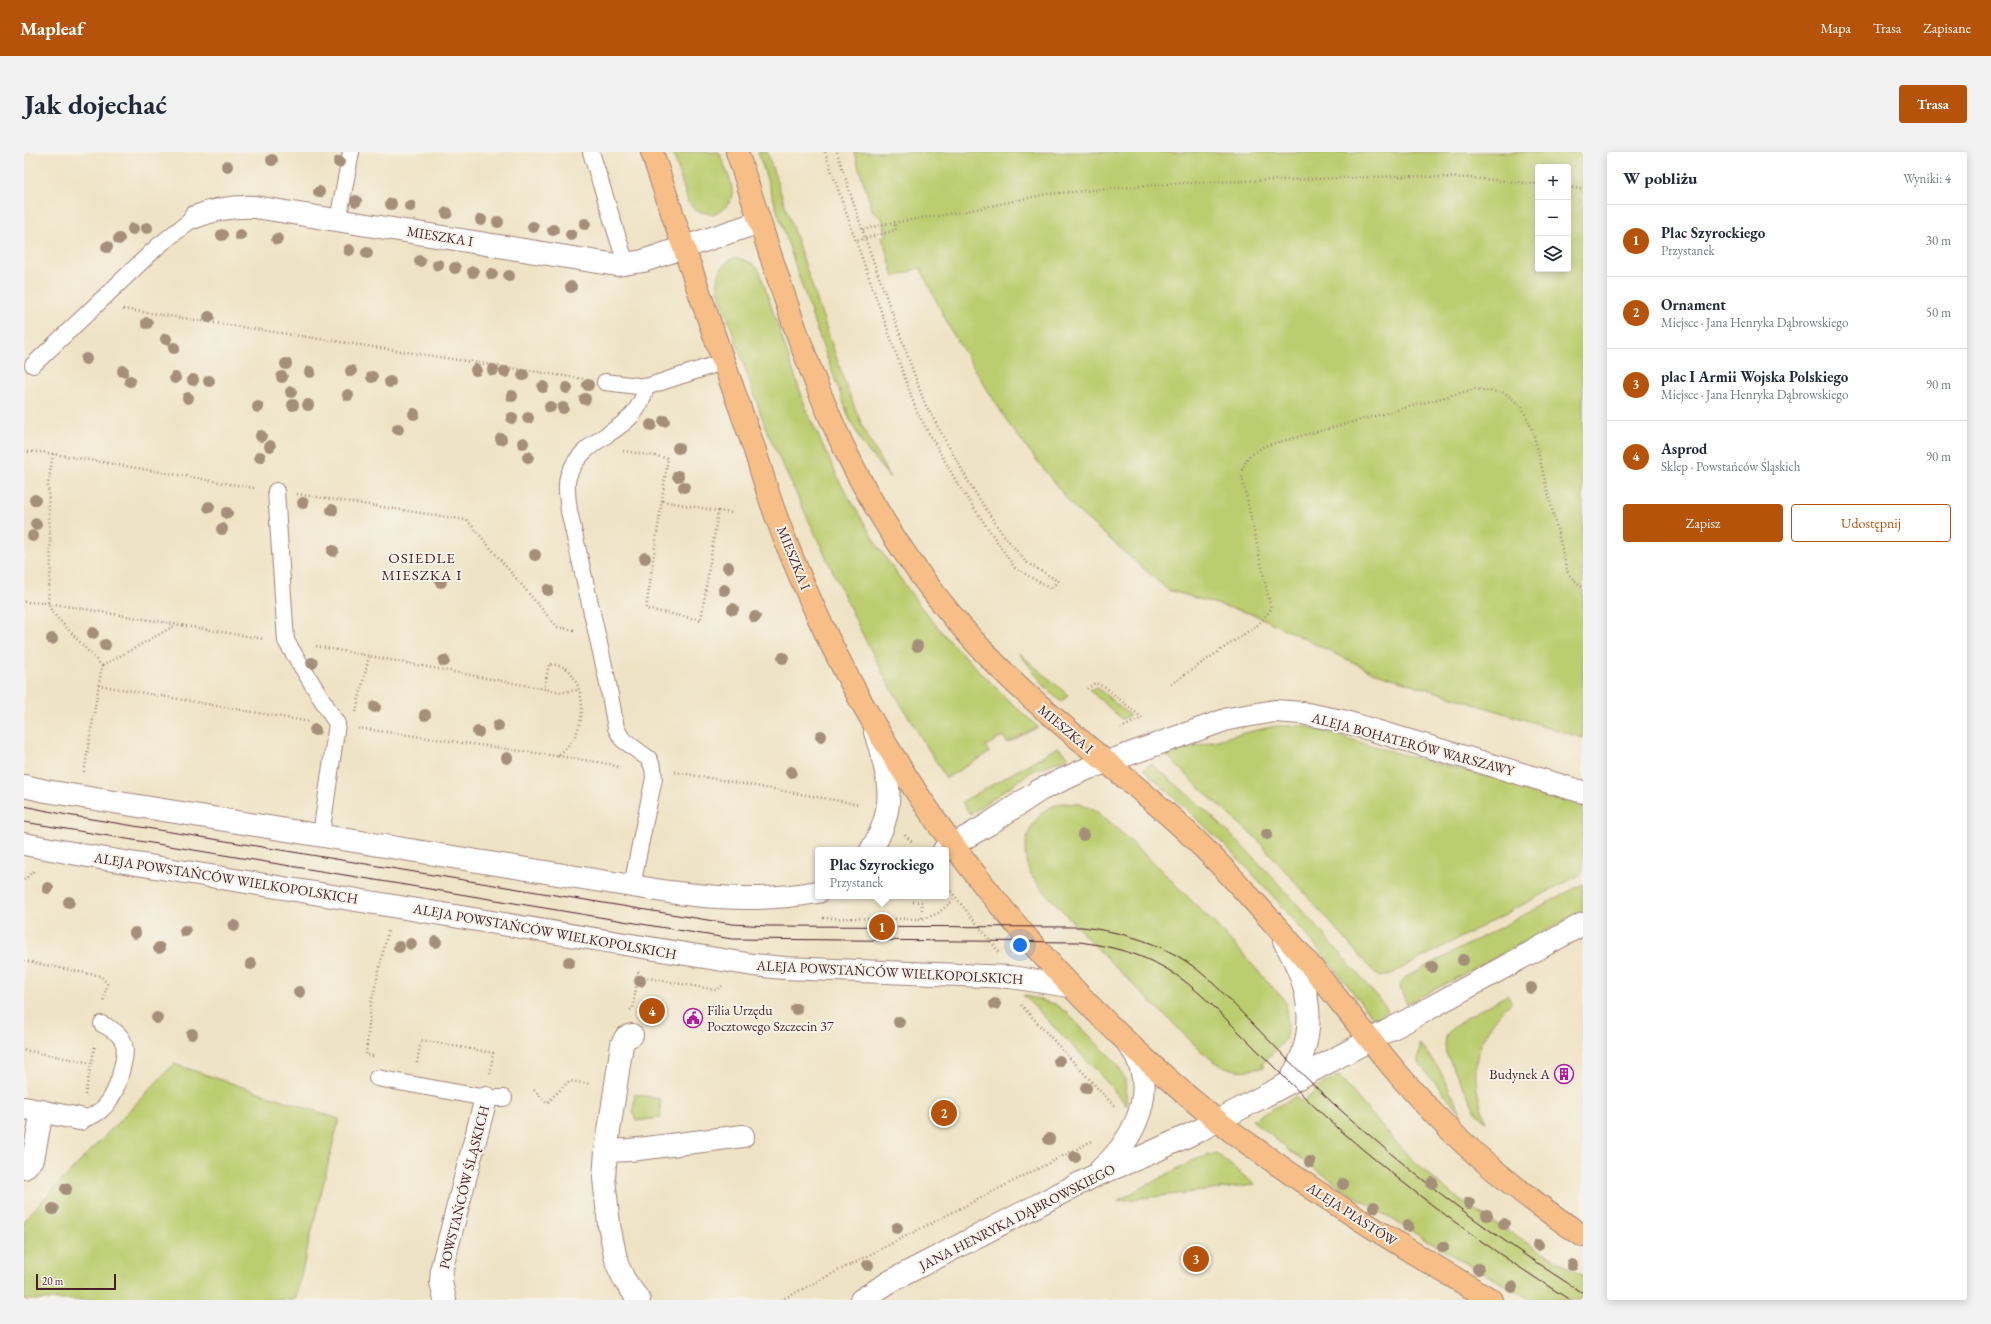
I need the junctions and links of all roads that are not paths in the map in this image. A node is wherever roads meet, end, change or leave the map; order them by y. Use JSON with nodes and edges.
{"nodes":[{"id":1,"x":351,"y":152,"type":"edge"},
{"id":2,"x":591,"y":152,"type":"edge"},
{"id":3,"x":652,"y":152,"type":"edge"},
{"id":4,"x":737,"y":152,"type":"edge"},
{"id":5,"x":195,"y":217,"type":"joint"},
{"id":6,"x":338,"y":220,"type":"junction"},
{"id":7,"x":760,"y":222,"type":"junction"},
{"id":8,"x":684,"y":247,"type":"junction"},
{"id":9,"x":626,"y":264,"type":"junction"},
{"id":10,"x":723,"y":362,"type":"junction"},
{"id":11,"x":33,"y":365,"type":"dead end"},
{"id":12,"x":605,"y":382,"type":"road end"},
{"id":13,"x":646,"y":387,"type":"junction"},
{"id":14,"x":276,"y":491,"type":"road end"},
{"id":15,"x":873,"y":723,"type":"junction"},
{"id":16,"x":1104,"y":762,"type":"junction"},
{"id":17,"x":24,"y":786,"type":"edge"},
{"id":18,"x":1583,"y":792,"type":"edge"},
{"id":19,"x":321,"y":835,"type":"junction"},
{"id":20,"x":24,"y":844,"type":"edge"},
{"id":21,"x":872,"y":847,"type":"edge"},
{"id":22,"x":947,"y":847,"type":"edge"},
{"id":23,"x":949,"y":847,"type":"edge"},
{"id":24,"x":949,"y":849,"type":"edge"},
{"id":25,"x":632,"y":887,"type":"junction"},
{"id":26,"x":812,"y":891,"type":"edge"},
{"id":27,"x":1274,"y":923,"type":"junction"},
{"id":28,"x":1583,"y":924,"type":"edge"},
{"id":29,"x":1070,"y":986,"type":"junction"},
{"id":30,"x":102,"y":1024,"type":"dead end"},
{"id":31,"x":632,"y":1034,"type":"dead end"},
{"id":32,"x":1370,"y":1040,"type":"junction"},
{"id":33,"x":1128,"y":1044,"type":"junction"},
{"id":34,"x":377,"y":1078,"type":"dead end"},
{"id":35,"x":1289,"y":1082,"type":"junction"},
{"id":36,"x":495,"y":1098,"type":"joint"},
{"id":37,"x":33,"y":1109,"type":"edge"},
{"id":38,"x":80,"y":1119,"type":"joint"},
{"id":39,"x":1217,"y":1121,"type":"junction"},
{"id":40,"x":743,"y":1136,"type":"dead end"},
{"id":41,"x":606,"y":1151,"type":"junction"},
{"id":42,"x":27,"y":1162,"type":"edge"},
{"id":43,"x":1094,"y":1176,"type":"junction"},
{"id":44,"x":1583,"y":1236,"type":"edge"},
{"id":45,"x":858,"y":1299,"type":"edge"},
{"id":46,"x":444,"y":1300,"type":"edge"},
{"id":47,"x":639,"y":1300,"type":"edge"},
{"id":48,"x":1492,"y":1300,"type":"edge"}],
"edges":[{"from":1,"to":6,"type":"lane"},
{"from":2,"to":9,"type":"lane"},
{"from":3,"to":8,"type":"main road","name":"MIESZKA I"},
{"from":4,"to":7,"type":"main road","name":"MIESZKA I"},
{"from":5,"to":6,"type":"street","name":"MIESZKA I"},
{"from":5,"to":11,"type":"lane"},
{"from":6,"to":9,"type":"street","name":"MIESZKA I"},
{"from":7,"to":8,"type":"street","name":"MIESZKA I"},
{"from":7,"to":16,"type":"main road","name":"MIESZKA I"},
{"from":8,"to":9,"type":"street","name":"MIESZKA I"},
{"from":8,"to":10,"type":"main road","name":"MIESZKA I"},
{"from":10,"to":13,"type":"lane"},
{"from":10,"to":15,"type":"main road","name":"MIESZKA I"},
{"from":12,"to":13,"type":"lane"},
{"from":13,"to":25,"type":"lane"},
{"from":14,"to":19,"type":"lane"},
{"from":15,"to":21,"type":"street"},
{"from":15,"to":22,"type":"main road","name":"MIESZKA I"},
{"from":16,"to":18,"type":"street","name":"ALEJA BOHATERÓW WARSZAWY"},
{"from":16,"to":23,"type":"street","name":"ALEJA BOHATERÓW WARSZAWY"},
{"from":16,"to":27,"type":"main road","name":"MIESZKA I"},
{"from":17,"to":19,"type":"street"},
{"from":19,"to":25,"type":"street"},
{"from":20,"to":29,"type":"street","name":"ALEJA POWSTAŃCÓW WIELKOPOLSKICH"},
{"from":24,"to":29,"type":"main road","name":"MIESZKA I"},
{"from":25,"to":26,"type":"street"},
{"from":27,"to":32,"type":"main road","name":"MIESZKA I"},
{"from":27,"to":35,"type":"street"},
{"from":28,"to":32,"type":"street"},
{"from":29,"to":33,"type":"main road","name":"ALEJA PIASTÓW"},
{"from":30,"to":38,"type":"lane"},
{"from":31,"to":41,"type":"street"},
{"from":32,"to":35,"type":"street","name":"JANA HENRYKA DĄBROWSKIEGO"},
{"from":32,"to":44,"type":"main road"},
{"from":33,"to":39,"type":"main road","name":"ALEJA PIASTÓW"},
{"from":33,"to":43,"type":"street"},
{"from":34,"to":36,"type":"lane","name":"POWSTAŃCÓW ŚLĄSKICH"},
{"from":35,"to":39,"type":"street","name":"JANA HENRYKA DĄBROWSKIEGO"},
{"from":36,"to":46,"type":"street","name":"POWSTAŃCÓW ŚLĄSKICH"},
{"from":37,"to":38,"type":"street"},
{"from":37,"to":42,"type":"street"},
{"from":39,"to":43,"type":"street","name":"JANA HENRYKA DĄBROWSKIEGO"},
{"from":39,"to":48,"type":"main road","name":"ALEJA PIASTÓW"},
{"from":40,"to":41,"type":"street"},
{"from":41,"to":47,"type":"street"},
{"from":43,"to":45,"type":"street","name":"JANA HENRYKA DĄBROWSKIEGO"}]}
